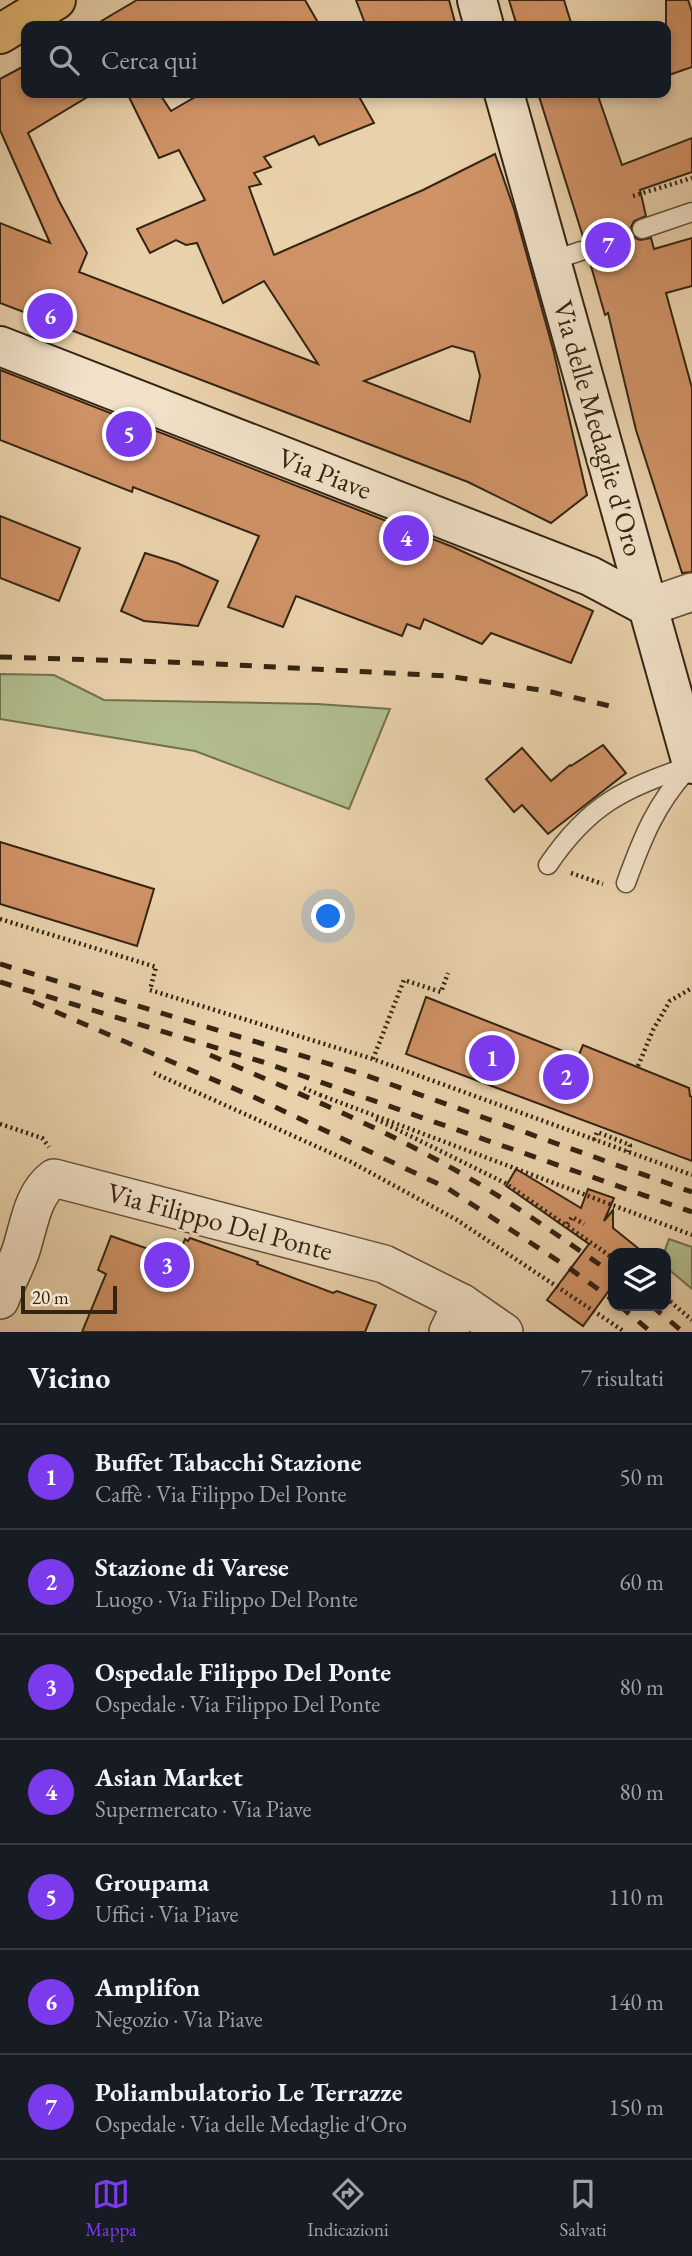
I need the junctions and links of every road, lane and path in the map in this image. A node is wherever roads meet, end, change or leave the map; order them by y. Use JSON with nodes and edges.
{"nodes":[{"id":1,"x":57,"y":0,"type":"edge"},
{"id":2,"x":477,"y":0,"type":"edge"},
{"id":3,"x":21,"y":21,"type":"edge"},
{"id":4,"x":22,"y":21,"type":"edge"},
{"id":5,"x":483,"y":21,"type":"edge"},
{"id":6,"x":0,"y":34,"type":"edge"},
{"id":7,"x":506,"y":98,"type":"edge"},
{"id":8,"x":692,"y":178,"type":"edge"},
{"id":9,"x":634,"y":196,"type":"dead end"},
{"id":10,"x":692,"y":212,"type":"edge"},
{"id":11,"x":642,"y":229,"type":"dead end"},
{"id":12,"x":0,"y":346,"type":"edge"},
{"id":13,"x":692,"y":592,"type":"edge"},
{"id":14,"x":648,"y":607,"type":"junction"},
{"id":15,"x":692,"y":765,"type":"edge"},
{"id":16,"x":548,"y":865,"type":"joint"},
{"id":17,"x":618,"y":885,"type":"joint"},
{"id":18,"x":0,"y":919,"type":"edge"},
{"id":19,"x":448,"y":973,"type":"dead end"},
{"id":20,"x":692,"y":988,"type":"edge"},
{"id":21,"x":373,"y":1059,"type":"junction"},
{"id":22,"x":638,"y":1066,"type":"dead end"},
{"id":23,"x":154,"y":1073,"type":"dead end"},
{"id":24,"x":304,"y":1088,"type":"dead end"},
{"id":25,"x":320,"y":1095,"type":"junction"},
{"id":26,"x":0,"y":1124,"type":"edge"},
{"id":27,"x":692,"y":1175,"type":"edge"},
{"id":28,"x":54,"y":1178,"type":"junction"},
{"id":29,"x":567,"y":1224,"type":"junction"},
{"id":30,"x":584,"y":1224,"type":"dead end"},
{"id":31,"x":692,"y":1236,"type":"edge"},
{"id":32,"x":608,"y":1254,"type":"edge"},
{"id":33,"x":0,"y":1300,"type":"edge"},
{"id":34,"x":671,"y":1302,"type":"edge"},
{"id":35,"x":455,"y":1317,"type":"edge"},
{"id":36,"x":692,"y":1320,"type":"edge"},
{"id":37,"x":504,"y":1332,"type":"edge"},
{"id":38,"x":625,"y":1332,"type":"edge"}],
"edges":[{"from":1,"to":4,"type":"main road"},
{"from":2,"to":5,"type":"main road"},
{"from":3,"to":6,"type":"main road"},
{"from":7,"to":14,"type":"main road","name":"Via delle Medaglie d'Oro"},
{"from":8,"to":9,"type":"path"},
{"from":10,"to":11,"type":"lane"},
{"from":12,"to":14,"type":"main road","name":"Via Piave"},
{"from":13,"to":14,"type":"street"},
{"from":14,"to":15,"type":"main road","name":"Via delle Medaglie d'Oro"},
{"from":15,"to":16,"type":"lane"},
{"from":15,"to":17,"type":"lane"},
{"from":16,"to":17,"type":"path"},
{"from":18,"to":21,"type":"path"},
{"from":19,"to":21,"type":"path"},
{"from":20,"to":22,"type":"path"},
{"from":21,"to":27,"type":"path"},
{"from":23,"to":38,"type":"path"},
{"from":24,"to":25,"type":"path"},
{"from":25,"to":29,"type":"path"},
{"from":25,"to":31,"type":"path"},
{"from":26,"to":28,"type":"path"},
{"from":28,"to":33,"type":"street"},
{"from":28,"to":35,"type":"street","name":"Via Filippo Del Ponte"},
{"from":29,"to":30,"type":"path"},
{"from":29,"to":32,"type":"path"},
{"from":34,"to":36,"type":"path"},
{"from":35,"to":37,"type":"street","name":"Via Filippo Del Ponte"}]}
